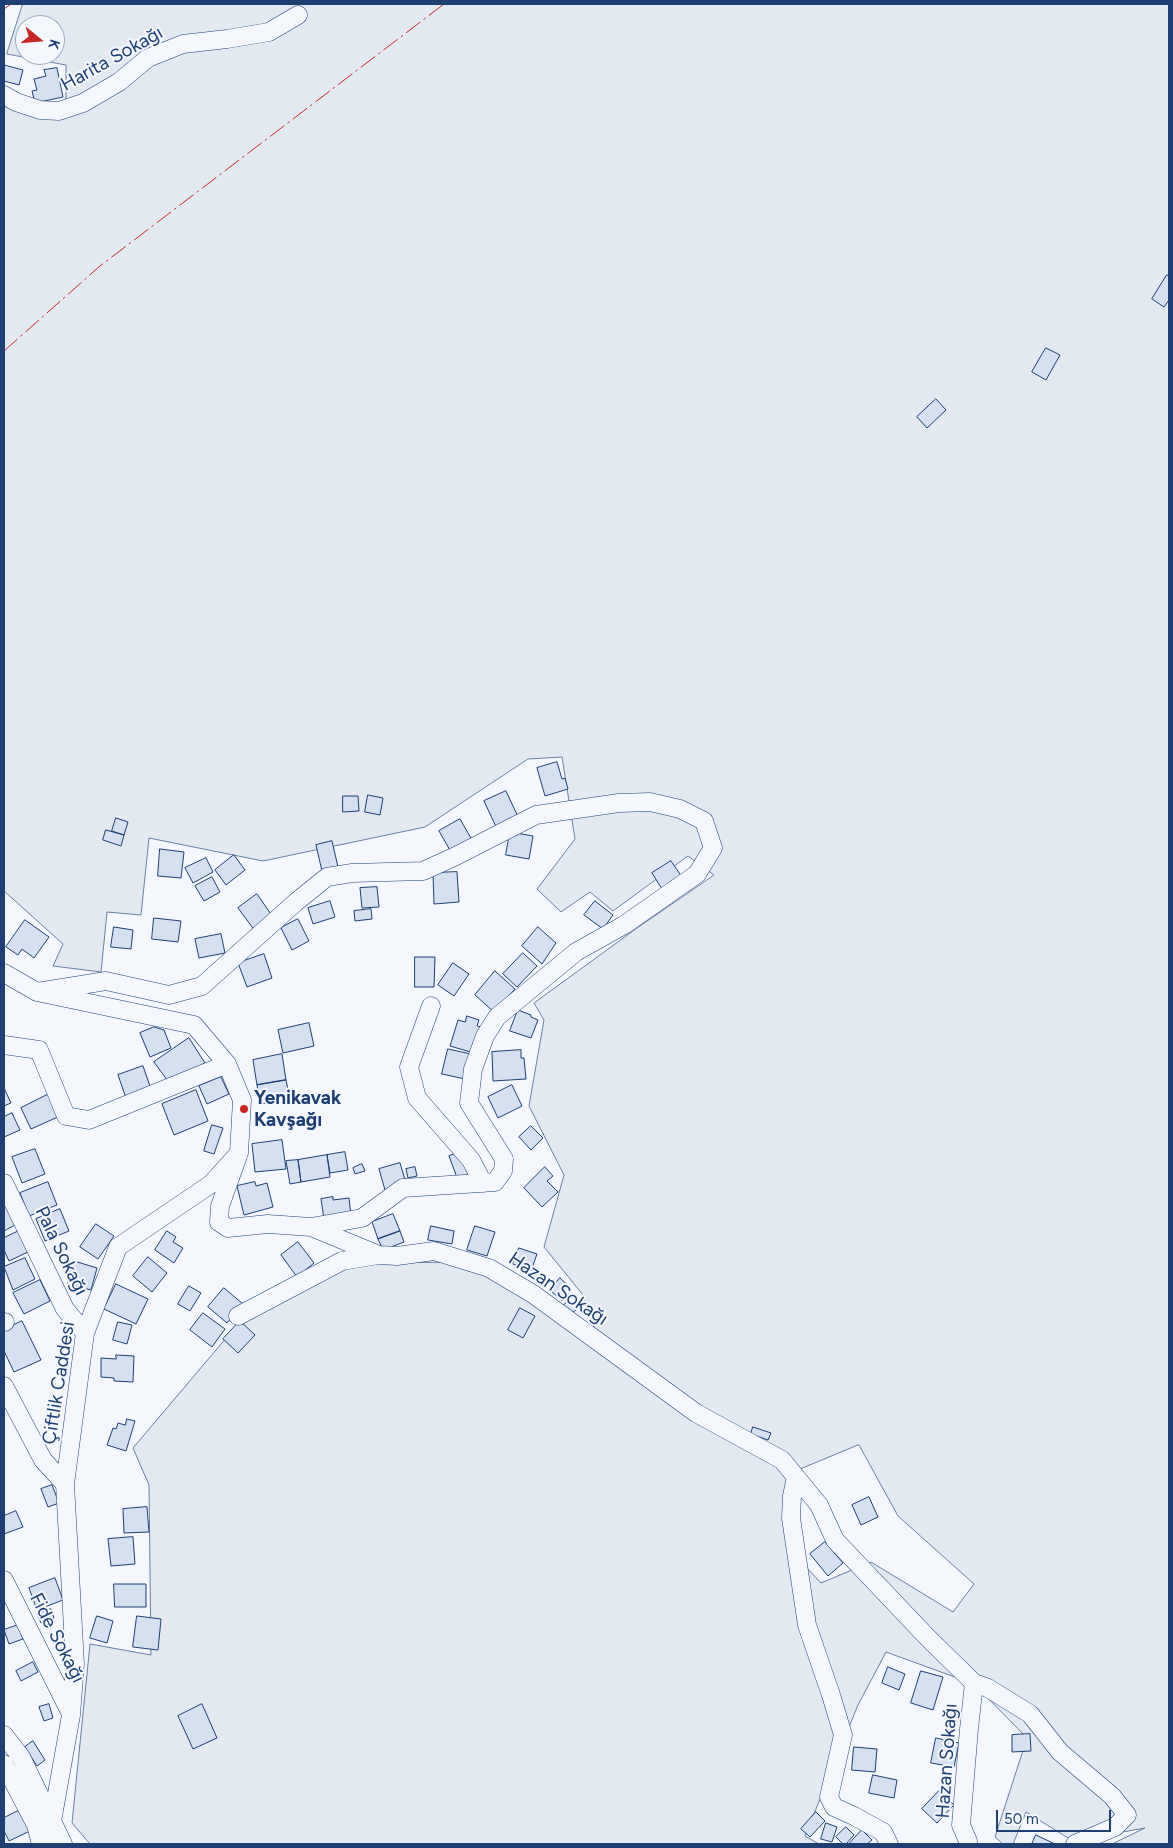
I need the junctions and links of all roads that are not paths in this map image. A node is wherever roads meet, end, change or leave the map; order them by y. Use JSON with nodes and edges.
{"nodes":[{"id":1,"x":298,"y":15,"type":"dead end"},
{"id":2,"x":4,"y":95,"type":"edge"},
{"id":3,"x":4,"y":973,"type":"edge"},
{"id":4,"x":37,"y":992,"type":"junction"},
{"id":5,"x":431,"y":1006,"type":"dead end"},
{"id":6,"x":4,"y":1045,"type":"edge"},
{"id":7,"x":227,"y":1064,"type":"junction"},
{"id":8,"x":239,"y":1153,"type":"junction"},
{"id":9,"x":4,"y":1183,"type":"edge"},
{"id":10,"x":483,"y":1183,"type":"junction"},
{"id":11,"x":311,"y":1227,"type":"junction"},
{"id":12,"x":379,"y":1255,"type":"junction"},
{"id":13,"x":238,"y":1316,"type":"dead end"},
{"id":14,"x":85,"y":1333,"type":"junction"},
{"id":15,"x":4,"y":1386,"type":"edge"},
{"id":16,"x":796,"y":1477,"type":"junction"},
{"id":17,"x":66,"y":1484,"type":"junction"},
{"id":18,"x":4,"y":1580,"type":"edge"},
{"id":19,"x":974,"y":1683,"type":"junction"},
{"id":20,"x":71,"y":1715,"type":"junction"},
{"id":21,"x":4,"y":1735,"type":"edge"},
{"id":22,"x":4,"y":1764,"type":"edge"},
{"id":23,"x":52,"y":1822,"type":"junction"},
{"id":24,"x":968,"y":1841,"type":"dead end"},
{"id":25,"x":41,"y":1844,"type":"edge"},
{"id":26,"x":48,"y":1844,"type":"edge"},
{"id":27,"x":63,"y":1844,"type":"edge"},
{"id":28,"x":889,"y":1844,"type":"edge"},
{"id":29,"x":1075,"y":1844,"type":"edge"}],
"edges":[{"from":1,"to":2,"type":"street","name":"Harita Sokağı"},
{"from":3,"to":4,"type":"street"},
{"from":4,"to":7,"type":"street"},
{"from":4,"to":10,"type":"street"},
{"from":5,"to":10,"type":"street"},
{"from":6,"to":7,"type":"street"},
{"from":7,"to":8,"type":"street"},
{"from":8,"to":11,"type":"street","name":"Hazan Sokağı"},
{"from":8,"to":14,"type":"street","name":"Çiftlik Caddesi"},
{"from":9,"to":14,"type":"street","name":"Pala Sokağı"},
{"from":10,"to":11,"type":"street"},
{"from":11,"to":12,"type":"street","name":"Hazan Sokağı"},
{"from":12,"to":13,"type":"street"},
{"from":12,"to":16,"type":"street","name":"Hazan Sokağı"},
{"from":14,"to":17,"type":"street","name":"Çiftlik Caddesi"},
{"from":15,"to":17,"type":"street"},
{"from":16,"to":19,"type":"street","name":"Hazan Sokağı"},
{"from":16,"to":28,"type":"street"},
{"from":17,"to":20,"type":"street","name":"Çiftlik Caddesi"},
{"from":18,"to":20,"type":"street","name":"Fide Sokağı"},
{"from":19,"to":24,"type":"street","name":"Hazan Sokağı"},
{"from":19,"to":29,"type":"street","name":"Hazan Sokağı"},
{"from":20,"to":23,"type":"street","name":"Çiftlik Caddesi"},
{"from":21,"to":23,"type":"street"},
{"from":22,"to":25,"type":"street"},
{"from":23,"to":26,"type":"street","name":"Çiftlik Caddesi"},
{"from":23,"to":27,"type":"street"}]}
